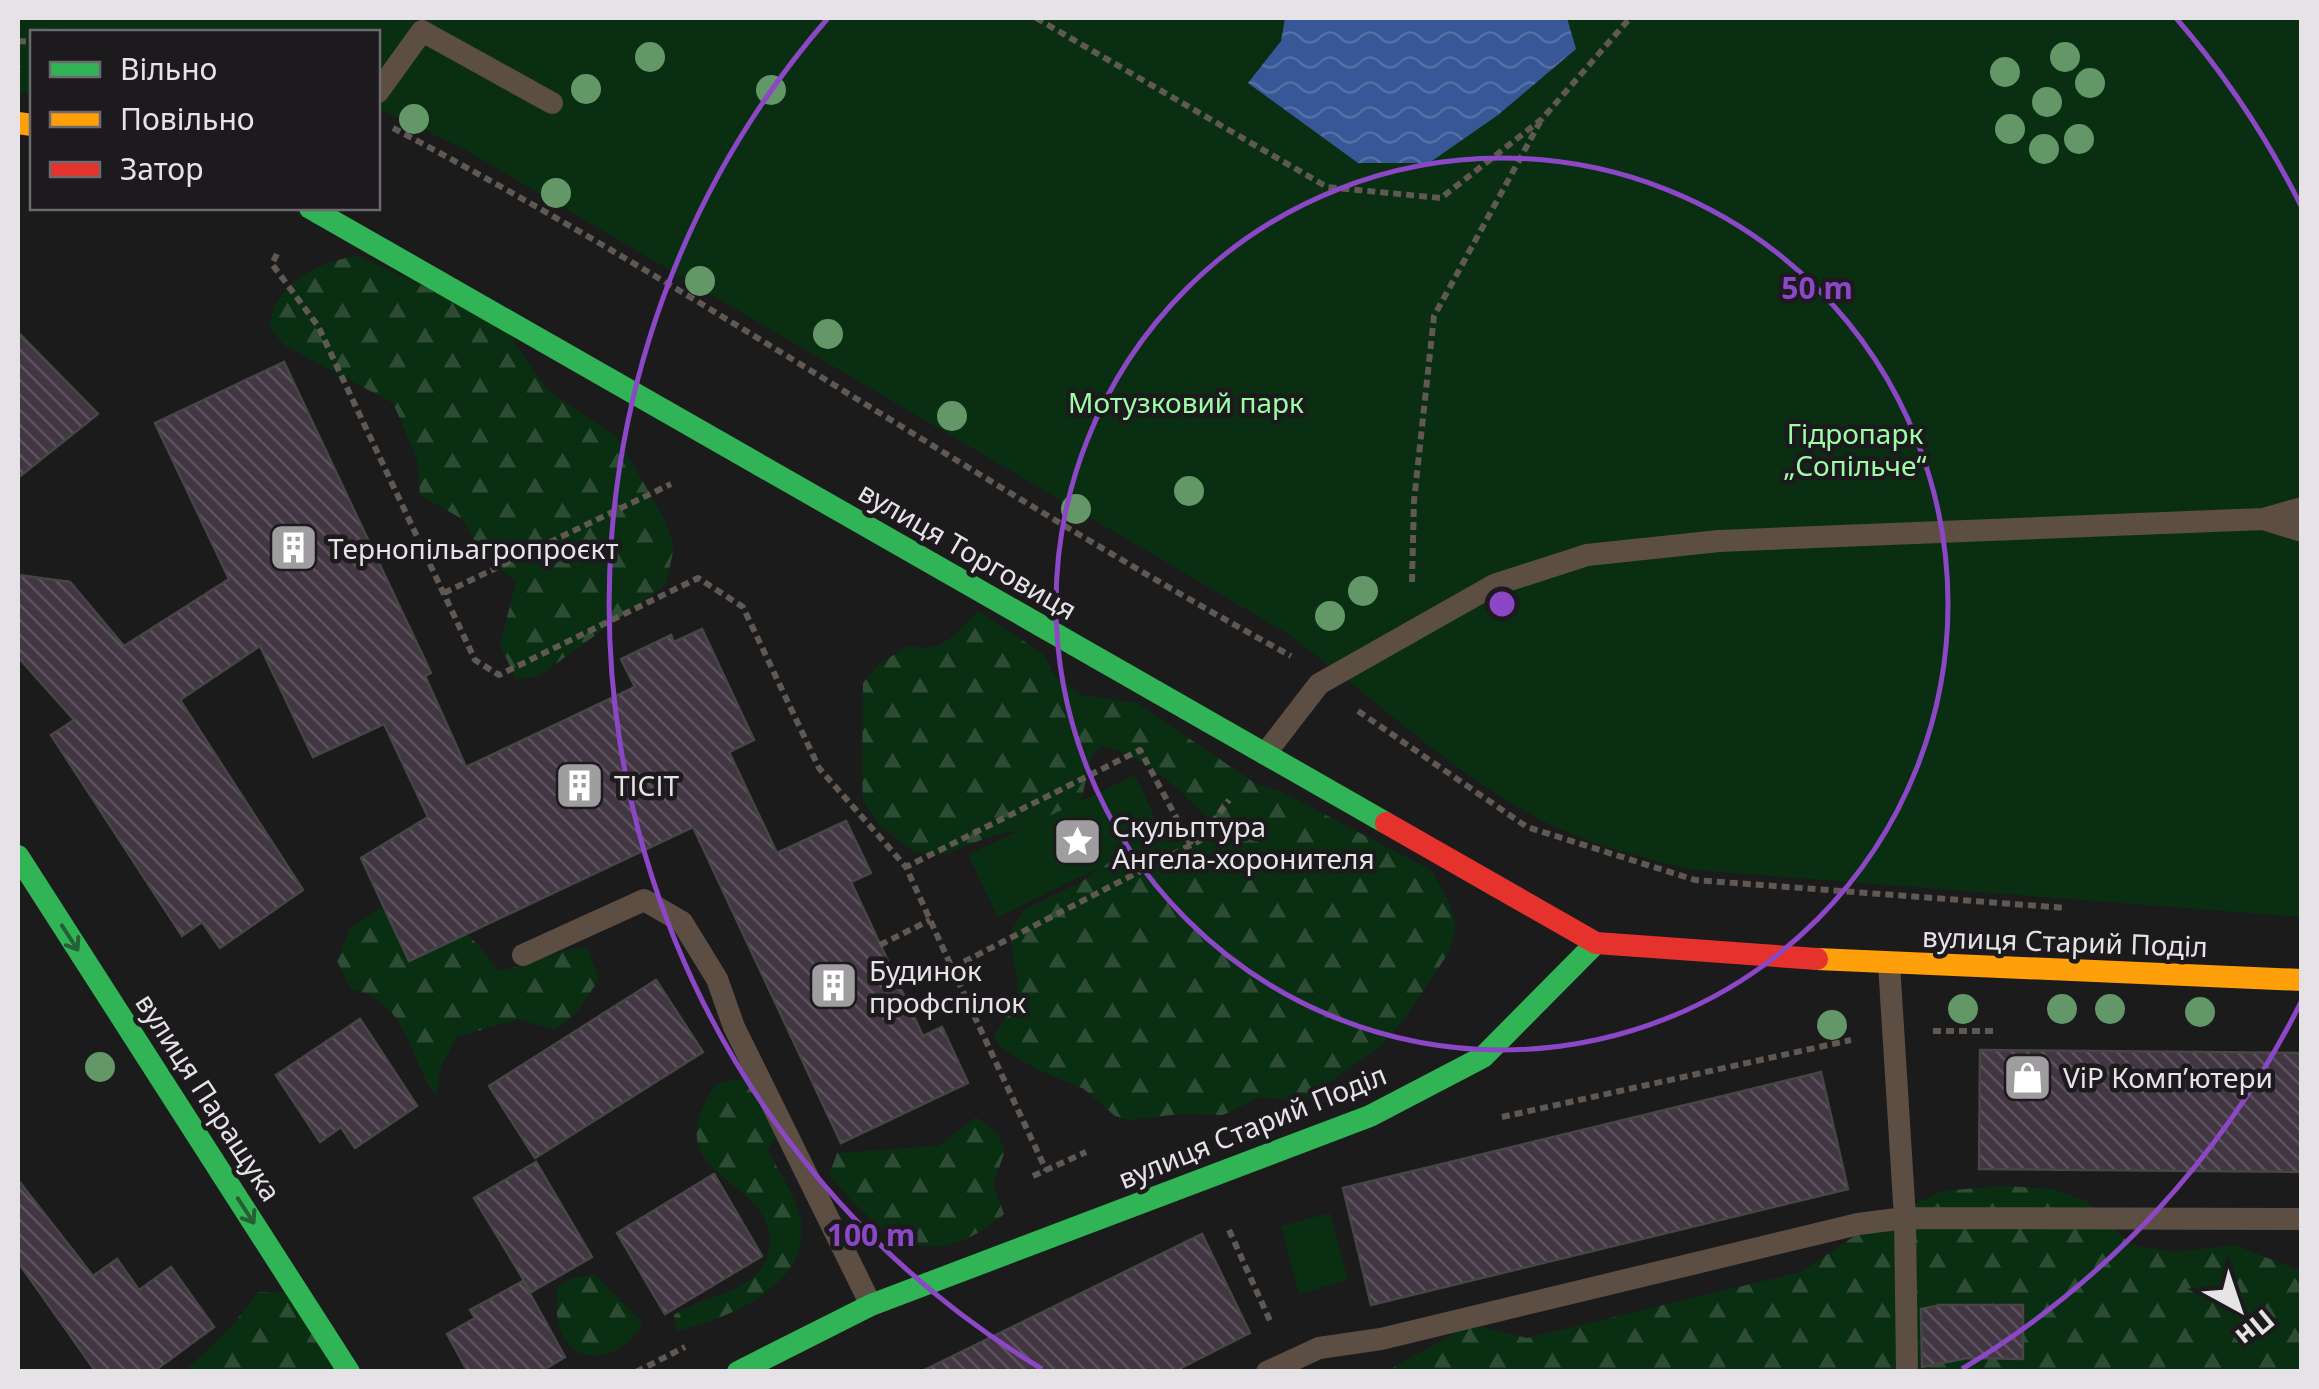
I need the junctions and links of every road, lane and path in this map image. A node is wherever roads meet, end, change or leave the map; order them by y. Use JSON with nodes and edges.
{"nodes":[{"id":1,"x":1036,"y":18,"type":"edge"},
{"id":2,"x":1630,"y":18,"type":"edge"},
{"id":3,"x":413,"y":24,"type":"edge"},
{"id":4,"x":380,"y":88,"type":"edge"},
{"id":5,"x":552,"y":104,"type":"dead end"},
{"id":6,"x":1542,"y":119,"type":"junction"},
{"id":7,"x":380,"y":121,"type":"edge"},
{"id":8,"x":313,"y":210,"type":"edge"},
{"id":9,"x":279,"y":250,"type":"dead end"},
{"id":10,"x":671,"y":484,"type":"dead end"},
{"id":11,"x":2302,"y":508,"type":"edge"},
{"id":12,"x":2262,"y":519,"type":"junction"},
{"id":13,"x":2302,"y":531,"type":"edge"},
{"id":14,"x":444,"y":594,"type":"junction"},
{"id":15,"x":1410,"y":633,"type":"junction"},
{"id":16,"x":1320,"y":684,"type":"junction"},
{"id":17,"x":1264,"y":754,"type":"junction"},
{"id":18,"x":1232,"y":796,"type":"dead end"},
{"id":19,"x":1191,"y":846,"type":"junction"},
{"id":20,"x":18,"y":856,"type":"edge"},
{"id":21,"x":906,"y":867,"type":"junction"},
{"id":22,"x":2086,"y":909,"type":"dead end"},
{"id":23,"x":930,"y":920,"type":"junction"},
{"id":24,"x":1596,"y":943,"type":"junction"},
{"id":25,"x":880,"y":945,"type":"dead end"},
{"id":26,"x":523,"y":954,"type":"dead end"},
{"id":27,"x":1888,"y":964,"type":"junction"},
{"id":28,"x":952,"y":968,"type":"junction"},
{"id":29,"x":2302,"y":980,"type":"edge"},
{"id":30,"x":1895,"y":1031,"type":"junction"},
{"id":31,"x":2014,"y":1031,"type":"dead end"},
{"id":32,"x":1492,"y":1119,"type":"dead end"},
{"id":33,"x":1046,"y":1170,"type":"dead end"},
{"id":34,"x":1906,"y":1218,"type":"junction"},
{"id":35,"x":2302,"y":1219,"type":"edge"},
{"id":36,"x":1225,"y":1220,"type":"dead end"},
{"id":37,"x":872,"y":1305,"type":"junction"},
{"id":38,"x":1288,"y":1361,"type":"junction"},
{"id":39,"x":744,"y":1370,"type":"edge"},
{"id":40,"x":350,"y":1372,"type":"edge"},
{"id":41,"x":1267,"y":1372,"type":"edge"},
{"id":42,"x":1907,"y":1372,"type":"edge"}],
"edges":[{"from":1,"to":6,"type":"path"},
{"from":2,"to":6,"type":"path"},
{"from":3,"to":4,"type":"lane"},
{"from":3,"to":5,"type":"lane"},
{"from":6,"to":15,"type":"path"},
{"from":7,"to":16,"type":"path"},
{"from":8,"to":17,"type":"main road","name":"вулиця Торговиця"},
{"from":9,"to":14,"type":"path"},
{"from":10,"to":14,"type":"path"},
{"from":11,"to":12,"type":"lane"},
{"from":12,"to":13,"type":"lane"},
{"from":12,"to":15,"type":"lane"},
{"from":14,"to":21,"type":"path"},
{"from":15,"to":16,"type":"lane"},
{"from":16,"to":17,"type":"lane"},
{"from":16,"to":22,"type":"path"},
{"from":17,"to":24,"type":"main road","name":"вулиця Торговиця"},
{"from":18,"to":19,"type":"path"},
{"from":19,"to":21,"type":"path"},
{"from":19,"to":28,"type":"path"},
{"from":20,"to":40,"type":"main road","name":"вулиця Паращука","one_way":true},
{"from":21,"to":23,"type":"path"},
{"from":23,"to":25,"type":"path"},
{"from":23,"to":28,"type":"path"},
{"from":24,"to":27,"type":"main road","name":"вулиця Старий Поділ"},
{"from":24,"to":37,"type":"main road","name":"вулиця Старий Поділ"},
{"from":26,"to":37,"type":"lane"},
{"from":27,"to":29,"type":"main road","name":"вулиця Старий Поділ"},
{"from":27,"to":30,"type":"lane"},
{"from":28,"to":33,"type":"path"},
{"from":30,"to":31,"type":"path"},
{"from":30,"to":32,"type":"path"},
{"from":30,"to":34,"type":"lane"},
{"from":34,"to":35,"type":"lane"},
{"from":34,"to":38,"type":"lane"},
{"from":34,"to":42,"type":"lane"},
{"from":36,"to":38,"type":"path"},
{"from":37,"to":39,"type":"main road","name":"вулиця Старий Поділ"},
{"from":38,"to":41,"type":"lane"}]}
